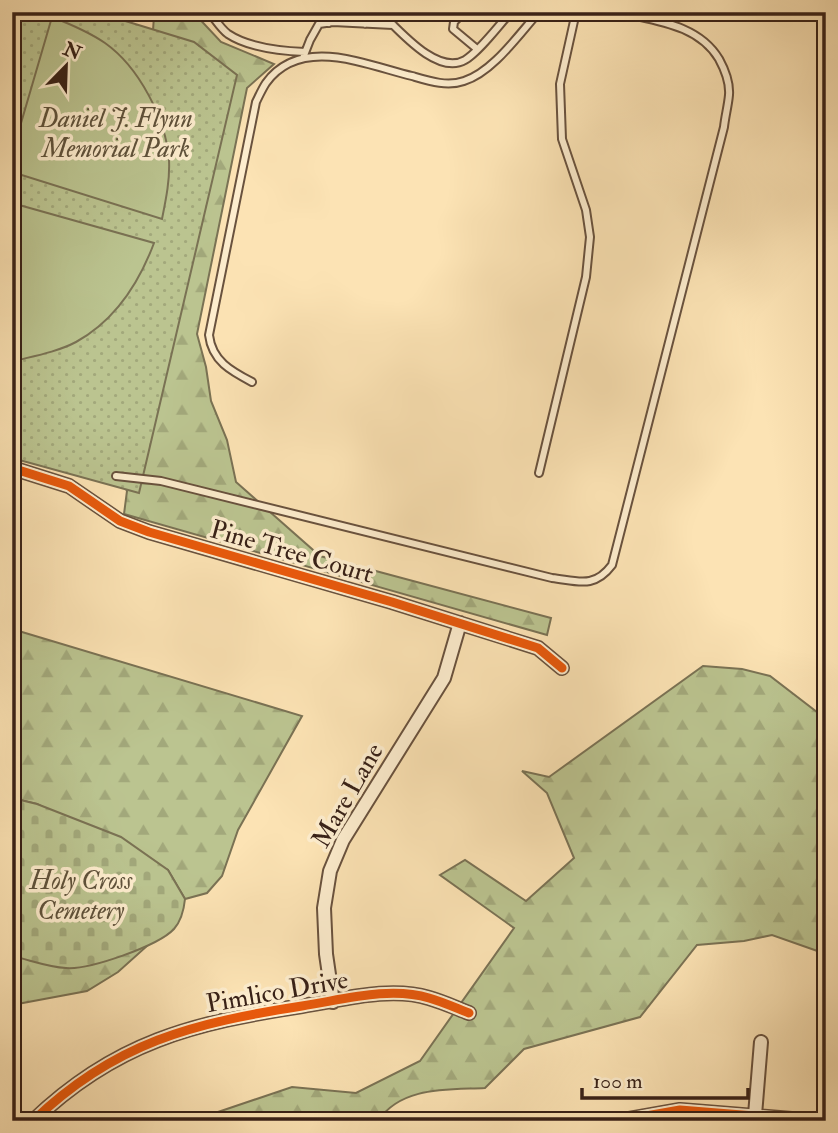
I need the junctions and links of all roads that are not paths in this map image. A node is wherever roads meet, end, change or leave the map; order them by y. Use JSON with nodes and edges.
{"nodes":[{"id":1,"x":209,"y":12,"type":"edge"},
{"id":2,"x":317,"y":12,"type":"edge"},
{"id":3,"x":352,"y":12,"type":"edge"},
{"id":4,"x":380,"y":12,"type":"edge"},
{"id":5,"x":464,"y":12,"type":"edge"},
{"id":6,"x":511,"y":12,"type":"edge"},
{"id":7,"x":540,"y":12,"type":"edge"},
{"id":8,"x":576,"y":12,"type":"edge"},
{"id":9,"x":619,"y":12,"type":"edge"},
{"id":10,"x":329,"y":23,"type":"junction"},
{"id":11,"x":365,"y":24,"type":"junction"},
{"id":12,"x":393,"y":25,"type":"junction"},
{"id":13,"x":477,"y":49,"type":"junction"},
{"id":14,"x":304,"y":55,"type":"junction"},
{"id":15,"x":252,"y":382,"type":"dead end"},
{"id":16,"x":12,"y":468,"type":"edge"},
{"id":17,"x":539,"y":473,"type":"dead end"},
{"id":18,"x":116,"y":476,"type":"dead end"},
{"id":19,"x":460,"y":623,"type":"junction"},
{"id":20,"x":562,"y":667,"type":"dead end"},
{"id":21,"x":333,"y":1002,"type":"junction"},
{"id":22,"x":469,"y":1013,"type":"dead end"},
{"id":23,"x":761,"y":1042,"type":"dead end"},
{"id":24,"x":755,"y":1115,"type":"junction"},
{"id":25,"x":633,"y":1119,"type":"edge"},
{"id":26,"x":33,"y":1121,"type":"edge"},
{"id":27,"x":618,"y":1121,"type":"edge"},
{"id":28,"x":816,"y":1121,"type":"edge"}],
"edges":[{"from":1,"to":14,"type":"lane"},
{"from":2,"to":10,"type":"lane"},
{"from":3,"to":11,"type":"lane"},
{"from":4,"to":12,"type":"lane"},
{"from":5,"to":13,"type":"lane"},
{"from":6,"to":13,"type":"lane"},
{"from":7,"to":14,"type":"lane"},
{"from":8,"to":17,"type":"lane"},
{"from":9,"to":18,"type":"lane"},
{"from":10,"to":11,"type":"lane"},
{"from":10,"to":14,"type":"lane"},
{"from":11,"to":12,"type":"lane"},
{"from":12,"to":13,"type":"lane"},
{"from":14,"to":15,"type":"lane"},
{"from":16,"to":19,"type":"street","name":"Pine Tree Court"},
{"from":19,"to":20,"type":"street","name":"Pine Tree Court"},
{"from":19,"to":21,"type":"street","name":"Mare Lane"},
{"from":21,"to":22,"type":"street","name":"Pimlico Drive"},
{"from":21,"to":26,"type":"street","name":"Pimlico Drive"},
{"from":23,"to":24,"type":"street"},
{"from":24,"to":25,"type":"street"},
{"from":24,"to":28,"type":"street"},
{"from":25,"to":27,"type":"street"}]}
